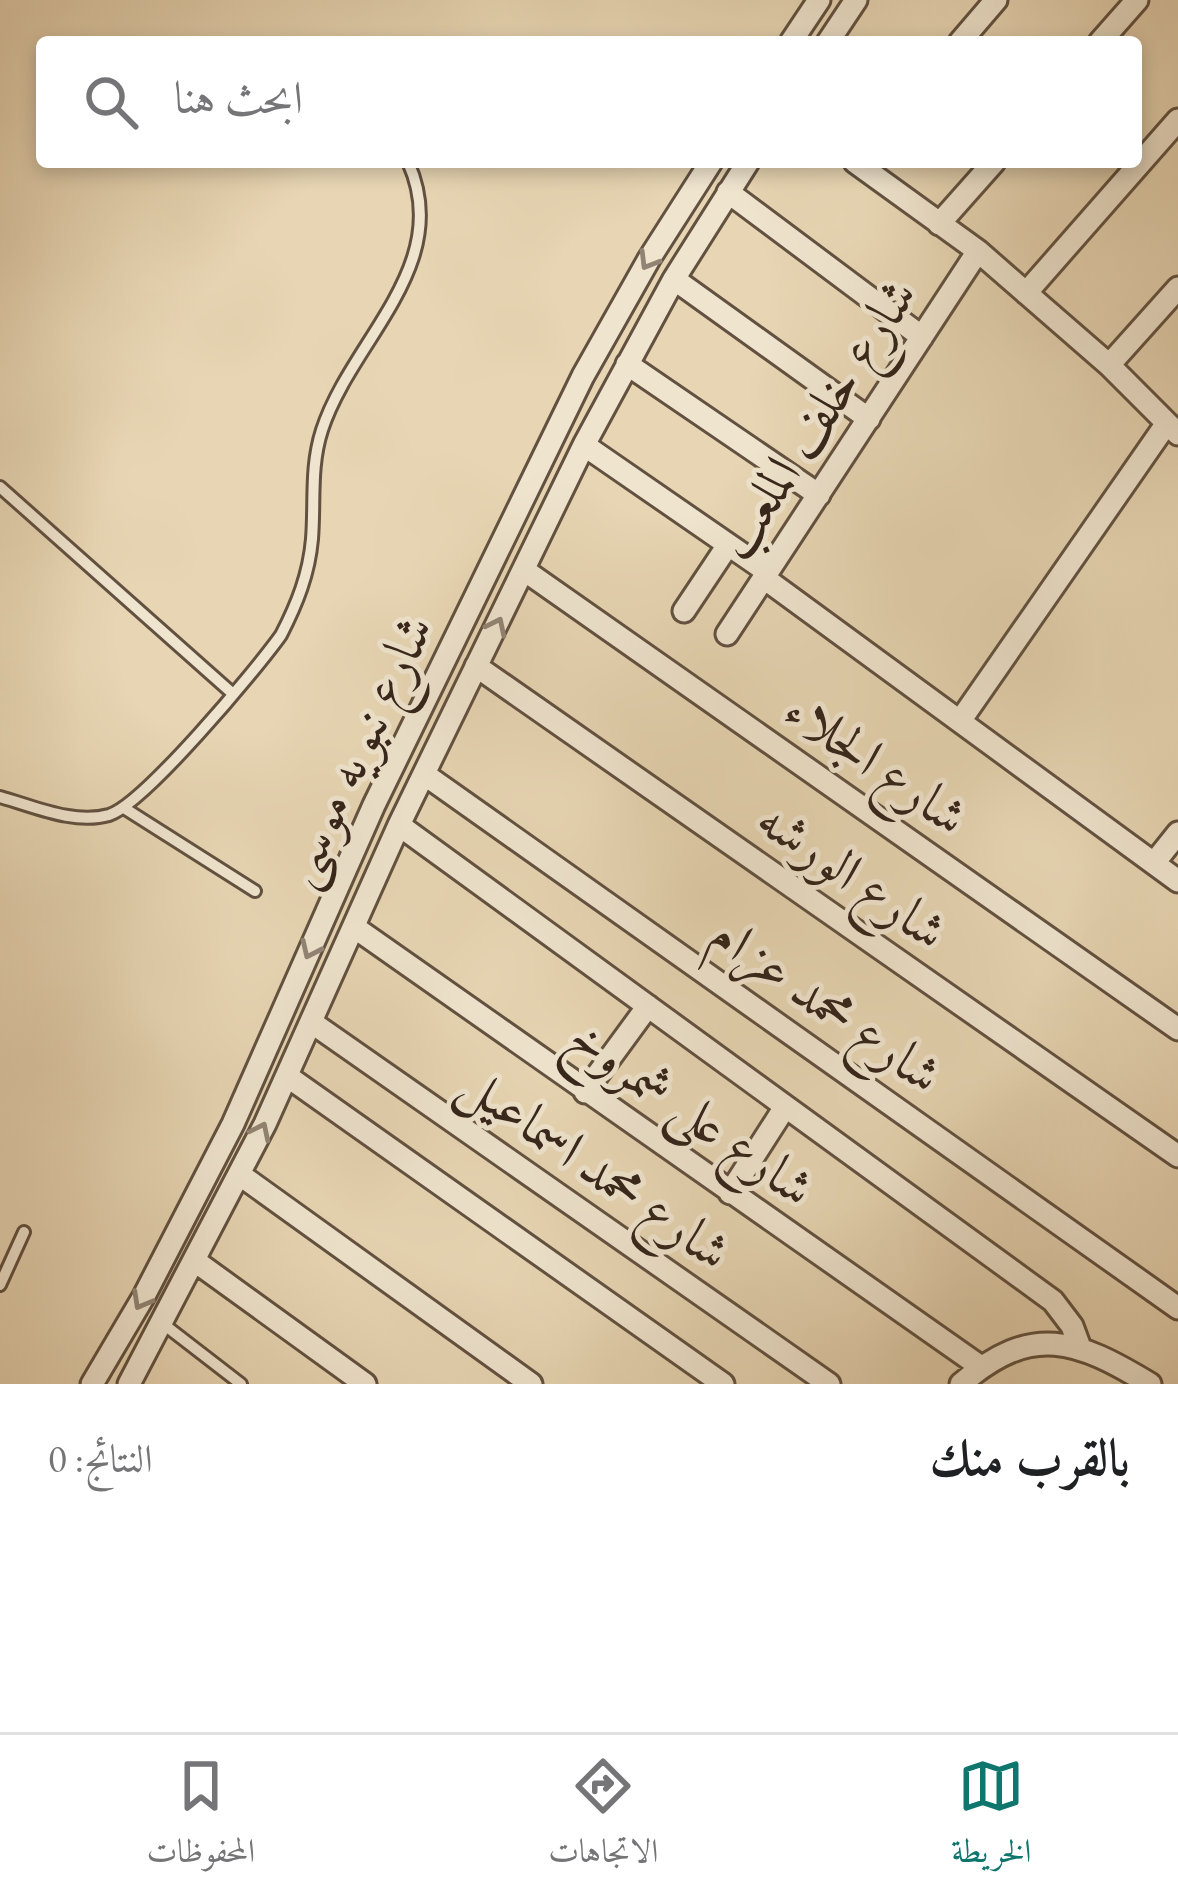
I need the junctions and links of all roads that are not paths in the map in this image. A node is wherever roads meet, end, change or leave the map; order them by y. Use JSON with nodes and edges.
{"nodes":[{"id":1,"x":856,"y":0,"type":"edge"},
{"id":2,"x":996,"y":0,"type":"edge"},
{"id":3,"x":1137,"y":0,"type":"edge"},
{"id":4,"x":817,"y":1,"type":"edge"},
{"id":5,"x":795,"y":36,"type":"edge"},
{"id":6,"x":832,"y":36,"type":"edge"},
{"id":7,"x":965,"y":36,"type":"edge"},
{"id":8,"x":1105,"y":36,"type":"edge"},
{"id":9,"x":1178,"y":120,"type":"edge"},
{"id":10,"x":1142,"y":161,"type":"edge"},
{"id":11,"x":410,"y":168,"type":"edge"},
{"id":12,"x":707,"y":168,"type":"edge"},
{"id":13,"x":744,"y":168,"type":"edge"},
{"id":14,"x":864,"y":168,"type":"edge"},
{"id":15,"x":989,"y":168,"type":"edge"},
{"id":16,"x":1136,"y":168,"type":"edge"},
{"id":17,"x":728,"y":192,"type":"junction"},
{"id":18,"x":939,"y":224,"type":"junction"},
{"id":19,"x":978,"y":251,"type":"junction"},
{"id":20,"x":674,"y":279,"type":"junction"},
{"id":21,"x":1178,"y":288,"type":"edge"},
{"id":22,"x":1026,"y":293,"type":"junction"},
{"id":23,"x":922,"y":338,"type":"junction"},
{"id":24,"x":627,"y":364,"type":"junction"},
{"id":25,"x":1109,"y":365,"type":"junction"},
{"id":26,"x":869,"y":419,"type":"junction"},
{"id":27,"x":1172,"y":428,"type":"edge"},
{"id":28,"x":584,"y":445,"type":"junction"},
{"id":29,"x":0,"y":487,"type":"edge"},
{"id":30,"x":819,"y":495,"type":"junction"},
{"id":31,"x":728,"y":545,"type":"junction"},
{"id":32,"x":524,"y":570,"type":"junction"},
{"id":33,"x":766,"y":575,"type":"junction"},
{"id":34,"x":685,"y":611,"type":"dead end"},
{"id":35,"x":727,"y":634,"type":"dead end"},
{"id":36,"x":476,"y":666,"type":"junction"},
{"id":37,"x":232,"y":694,"type":"junction"},
{"id":38,"x":960,"y":721,"type":"junction"},
{"id":39,"x":424,"y":774,"type":"junction"},
{"id":40,"x":0,"y":797,"type":"edge"},
{"id":41,"x":124,"y":808,"type":"junction"},
{"id":42,"x":400,"y":825,"type":"junction"},
{"id":43,"x":1178,"y":833,"type":"edge"},
{"id":44,"x":1154,"y":863,"type":"junction"},
{"id":45,"x":1178,"y":881,"type":"edge"},
{"id":46,"x":256,"y":891,"type":"dead end"},
{"id":47,"x":354,"y":927,"type":"junction"},
{"id":48,"x":648,"y":1006,"type":"junction"},
{"id":49,"x":311,"y":1022,"type":"junction"},
{"id":50,"x":1178,"y":1029,"type":"edge"},
{"id":51,"x":286,"y":1076,"type":"junction"},
{"id":52,"x":585,"y":1092,"type":"junction"},
{"id":53,"x":785,"y":1107,"type":"junction"},
{"id":54,"x":1178,"y":1156,"type":"edge"},
{"id":55,"x":239,"y":1174,"type":"junction"},
{"id":56,"x":730,"y":1193,"type":"junction"},
{"id":57,"x":25,"y":1232,"type":"dead end"},
{"id":58,"x":195,"y":1261,"type":"junction"},
{"id":59,"x":0,"y":1285,"type":"edge"},
{"id":60,"x":1178,"y":1308,"type":"edge"},
{"id":61,"x":162,"y":1323,"type":"junction"},
{"id":62,"x":1078,"y":1345,"type":"junction"},
{"id":63,"x":981,"y":1367,"type":"junction"},
{"id":64,"x":92,"y":1384,"type":"edge"},
{"id":65,"x":129,"y":1384,"type":"edge"},
{"id":66,"x":241,"y":1384,"type":"edge"},
{"id":67,"x":365,"y":1384,"type":"edge"},
{"id":68,"x":531,"y":1384,"type":"edge"},
{"id":69,"x":723,"y":1384,"type":"edge"},
{"id":70,"x":829,"y":1384,"type":"edge"},
{"id":71,"x":961,"y":1384,"type":"edge"},
{"id":72,"x":1150,"y":1384,"type":"edge"}],
"edges":[{"from":1,"to":6,"type":"street"},
{"from":2,"to":7,"type":"street"},
{"from":3,"to":8,"type":"street"},
{"from":4,"to":5,"type":"street"},
{"from":9,"to":10,"type":"street"},
{"from":11,"to":37,"type":"lane"},
{"from":12,"to":64,"type":"street","name":"شارع نبويه موسى","one_way":true},
{"from":13,"to":17,"type":"street","name":"شارع نبويه موسى"},
{"from":14,"to":18,"type":"street"},
{"from":15,"to":18,"type":"street"},
{"from":16,"to":22,"type":"street"},
{"from":17,"to":20,"type":"street","name":"شارع نبويه موسى"},
{"from":17,"to":23,"type":"street"},
{"from":18,"to":19,"type":"street"},
{"from":19,"to":22,"type":"street"},
{"from":19,"to":23,"type":"street","name":"شارع خلف الملعب"},
{"from":20,"to":24,"type":"street","name":"شارع نبويه موسى"},
{"from":20,"to":26,"type":"street"},
{"from":21,"to":25,"type":"street"},
{"from":22,"to":25,"type":"street"},
{"from":23,"to":26,"type":"street","name":"شارع خلف الملعب"},
{"from":24,"to":28,"type":"street","name":"شارع نبويه موسى"},
{"from":24,"to":30,"type":"street"},
{"from":25,"to":27,"type":"street"},
{"from":26,"to":30,"type":"street","name":"شارع خلف الملعب"},
{"from":27,"to":38,"type":"street"},
{"from":28,"to":31,"type":"street"},
{"from":28,"to":32,"type":"street","name":"شارع نبويه موسى"},
{"from":29,"to":37,"type":"lane"},
{"from":30,"to":33,"type":"street","name":"شارع خلف الملعب"},
{"from":31,"to":33,"type":"street"},
{"from":31,"to":34,"type":"street"},
{"from":36,"to":32,"type":"street","name":"شارع نبويه موسى","one_way":true},
{"from":32,"to":50,"type":"street","name":"شارع الجلاء"},
{"from":33,"to":35,"type":"street","name":"شارع خلف الملعب"},
{"from":33,"to":38,"type":"street"},
{"from":36,"to":39,"type":"street","name":"شارع نبويه موسى"},
{"from":36,"to":54,"type":"street","name":"شارع الورشه"},
{"from":37,"to":41,"type":"lane"},
{"from":38,"to":44,"type":"street"},
{"from":39,"to":42,"type":"street","name":"شارع نبويه موسى"},
{"from":39,"to":60,"type":"street","name":"شارع محمد عزام"},
{"from":40,"to":41,"type":"lane"},
{"from":41,"to":46,"type":"lane"},
{"from":42,"to":47,"type":"street","name":"شارع نبويه موسى"},
{"from":42,"to":48,"type":"street"},
{"from":43,"to":44,"type":"street"},
{"from":44,"to":45,"type":"street"},
{"from":47,"to":49,"type":"street","name":"شارع نبويه موسى"},
{"from":47,"to":52,"type":"street","name":"شارع على شمروخ"},
{"from":48,"to":52,"type":"street"},
{"from":48,"to":53,"type":"street"},
{"from":49,"to":51,"type":"street","name":"شارع نبويه موسى"},
{"from":49,"to":70,"type":"street","name":"شارع محمد اسماعيل"},
{"from":55,"to":51,"type":"street","name":"شارع نبويه موسى","one_way":true},
{"from":51,"to":69,"type":"street"},
{"from":52,"to":56,"type":"street","name":"شارع على شمروخ"},
{"from":53,"to":56,"type":"street"},
{"from":53,"to":62,"type":"street"},
{"from":55,"to":58,"type":"street","name":"شارع نبويه موسى"},
{"from":55,"to":68,"type":"street"},
{"from":56,"to":63,"type":"street","name":"شارع على شمروخ"},
{"from":57,"to":59,"type":"lane"},
{"from":58,"to":61,"type":"street","name":"شارع نبويه موسى"},
{"from":58,"to":67,"type":"street"},
{"from":61,"to":65,"type":"street","name":"شارع نبويه موسى"},
{"from":61,"to":66,"type":"lane"},
{"from":62,"to":63,"type":"street"},
{"from":62,"to":72,"type":"street"},
{"from":63,"to":71,"type":"street"}]}
